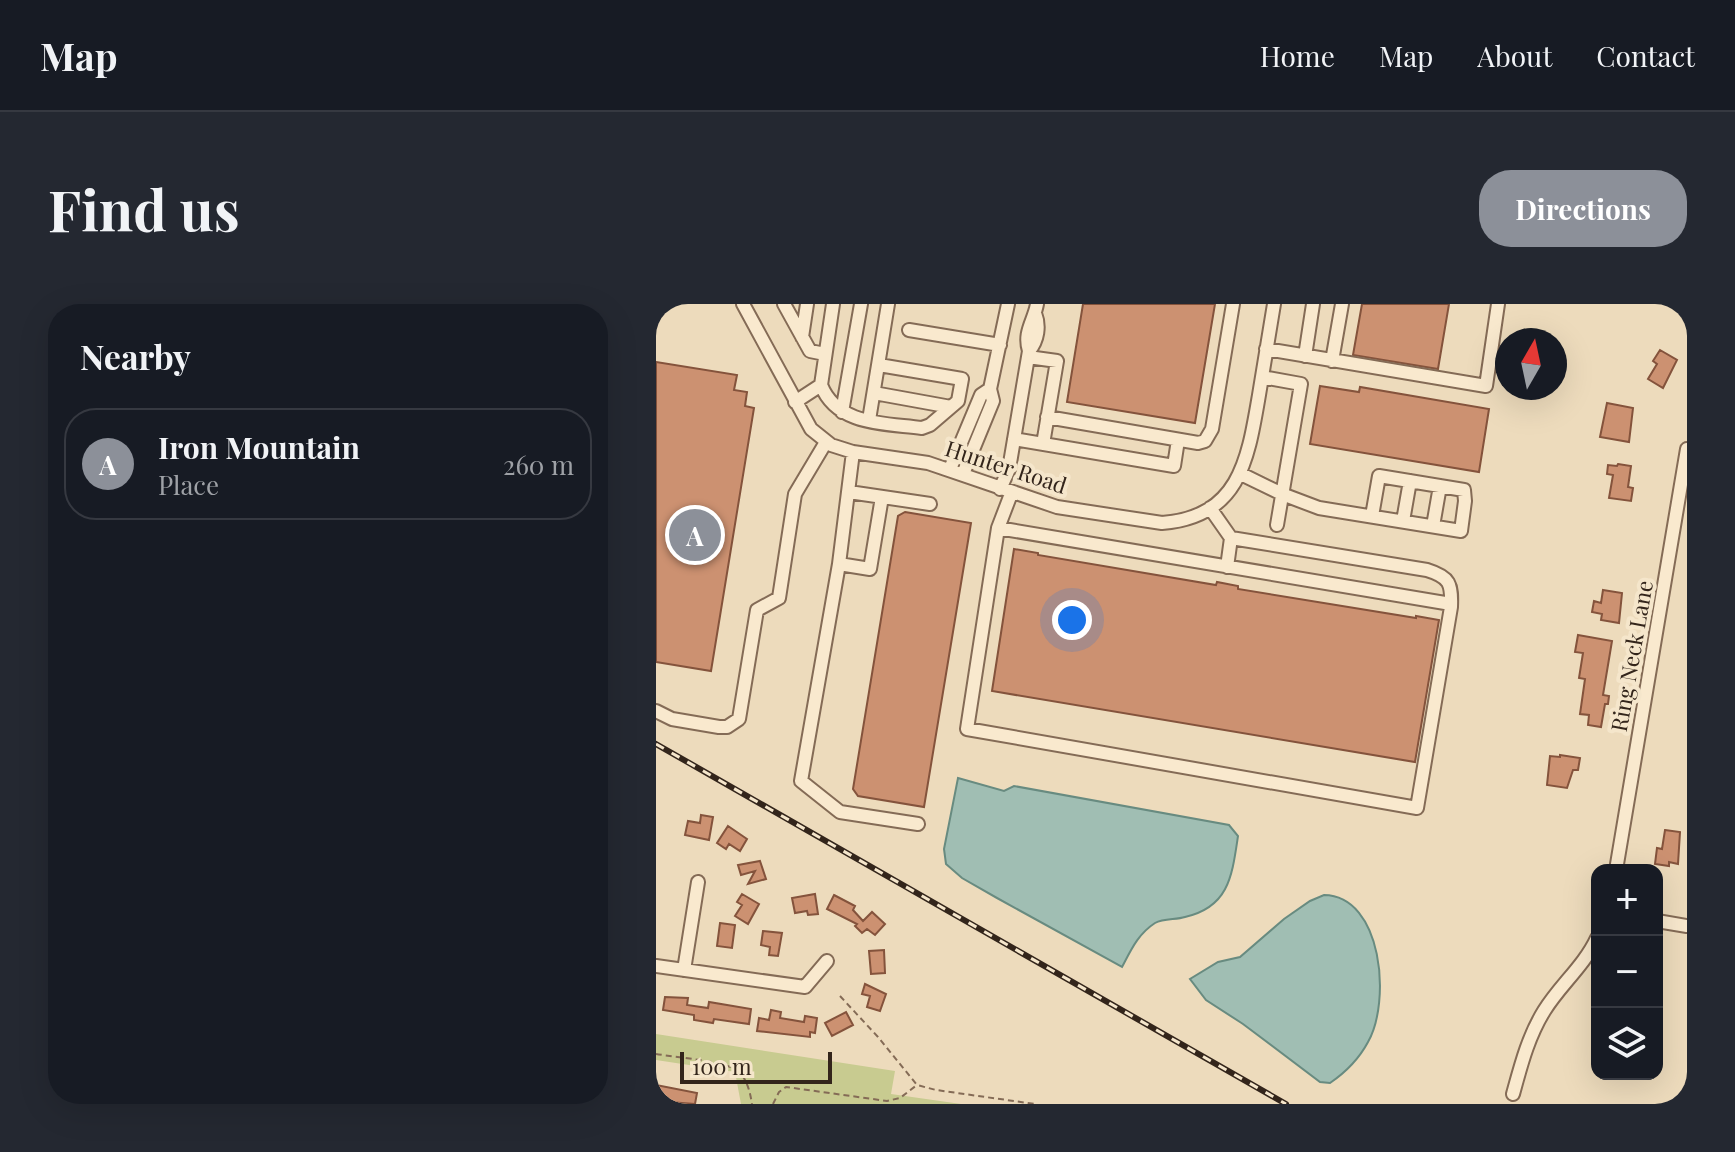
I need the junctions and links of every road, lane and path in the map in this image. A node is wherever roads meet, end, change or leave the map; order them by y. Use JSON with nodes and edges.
{"nodes":[{"id":1,"x":743,"y":304,"type":"edge"},
{"id":2,"x":784,"y":304,"type":"edge"},
{"id":3,"x":807,"y":304,"type":"edge"},
{"id":4,"x":833,"y":304,"type":"edge"},
{"id":5,"x":861,"y":304,"type":"edge"},
{"id":6,"x":888,"y":304,"type":"edge"},
{"id":7,"x":1008,"y":304,"type":"edge"},
{"id":8,"x":1233,"y":304,"type":"edge"},
{"id":9,"x":1274,"y":304,"type":"edge"},
{"id":10,"x":1313,"y":304,"type":"edge"},
{"id":11,"x":1342,"y":304,"type":"edge"},
{"id":12,"x":1498,"y":304,"type":"edge"},
{"id":13,"x":1036,"y":308,"type":"edge"},
{"id":14,"x":909,"y":330,"type":"dead end"},
{"id":15,"x":802,"y":337,"type":"junction"},
{"id":16,"x":1000,"y":345,"type":"junction"},
{"id":17,"x":1266,"y":349,"type":"junction"},
{"id":18,"x":825,"y":354,"type":"junction"},
{"id":19,"x":1028,"y":354,"type":"junction"},
{"id":20,"x":1305,"y":356,"type":"junction"},
{"id":21,"x":1332,"y":361,"type":"junction"},
{"id":22,"x":879,"y":365,"type":"junction"},
{"id":23,"x":1262,"y":377,"type":"junction"},
{"id":24,"x":821,"y":385,"type":"junction"},
{"id":25,"x":990,"y":389,"type":"junction"},
{"id":26,"x":874,"y":393,"type":"junction"},
{"id":27,"x":795,"y":402,"type":"junction"},
{"id":28,"x":951,"y":407,"type":"junction"},
{"id":29,"x":842,"y":412,"type":"junction"},
{"id":30,"x":1047,"y":417,"type":"junction"},
{"id":31,"x":869,"y":420,"type":"junction"},
{"id":32,"x":1014,"y":439,"type":"junction"},
{"id":33,"x":1178,"y":440,"type":"junction"},
{"id":34,"x":826,"y":442,"type":"junction"},
{"id":35,"x":1043,"y":444,"type":"junction"},
{"id":36,"x":1687,"y":449,"type":"edge"},
{"id":37,"x":853,"y":452,"type":"junction"},
{"id":38,"x":950,"y":469,"type":"junction"},
{"id":39,"x":963,"y":474,"type":"junction"},
{"id":40,"x":1241,"y":474,"type":"junction"},
{"id":41,"x":1410,"y":481,"type":"junction"},
{"id":42,"x":1440,"y":486,"type":"junction"},
{"id":43,"x":1006,"y":491,"type":"junction"},
{"id":44,"x":849,"y":492,"type":"junction"},
{"id":45,"x":1282,"y":494,"type":"junction"},
{"id":46,"x":882,"y":497,"type":"junction"},
{"id":47,"x":930,"y":504,"type":"dead end"},
{"id":48,"x":1210,"y":508,"type":"junction"},
{"id":49,"x":1372,"y":516,"type":"junction"},
{"id":50,"x":1403,"y":521,"type":"junction"},
{"id":51,"x":1277,"y":525,"type":"dead end"},
{"id":52,"x":1433,"y":526,"type":"junction"},
{"id":53,"x":998,"y":528,"type":"junction"},
{"id":54,"x":1231,"y":538,"type":"junction"},
{"id":55,"x":839,"y":564,"type":"junction"},
{"id":56,"x":1227,"y":567,"type":"junction"},
{"id":57,"x":1451,"y":604,"type":"junction"},
{"id":58,"x":656,"y":711,"type":"edge"},
{"id":59,"x":918,"y":824,"type":"dead end"},
{"id":60,"x":1617,"y":864,"type":"edge"},
{"id":61,"x":698,"y":882,"type":"dead end"},
{"id":62,"x":1663,"y":922,"type":"edge"},
{"id":63,"x":1687,"y":926,"type":"edge"},
{"id":64,"x":1591,"y":949,"type":"edge"},
{"id":65,"x":827,"y":961,"type":"dead end"},
{"id":66,"x":656,"y":966,"type":"edge"},
{"id":67,"x":684,"y":970,"type":"junction"},
{"id":68,"x":840,"y":996,"type":"dead end"},
{"id":69,"x":656,"y":1054,"type":"edge"},
{"id":70,"x":917,"y":1085,"type":"junction"},
{"id":71,"x":1513,"y":1094,"type":"dead end"},
{"id":72,"x":752,"y":1104,"type":"edge"},
{"id":73,"x":773,"y":1104,"type":"edge"},
{"id":74,"x":1035,"y":1104,"type":"edge"}],
"edges":[{"from":1,"to":27,"type":"street","name":"Hunter Road"},
{"from":2,"to":15,"type":"street"},
{"from":3,"to":15,"type":"street"},
{"from":4,"to":18,"type":"street"},
{"from":5,"to":29,"type":"street"},
{"from":6,"to":22,"type":"street"},
{"from":7,"to":16,"type":"street"},
{"from":8,"to":33,"type":"street"},
{"from":9,"to":17,"type":"street","name":"Hunter Road"},
{"from":10,"to":20,"type":"street"},
{"from":11,"to":21,"type":"street"},
{"from":12,"to":21,"type":"street"},
{"from":13,"to":19,"type":"street"},
{"from":14,"to":16,"type":"street"},
{"from":15,"to":18,"type":"street"},
{"from":16,"to":25,"type":"street"},
{"from":17,"to":20,"type":"street"},
{"from":17,"to":23,"type":"street","name":"Hunter Road"},
{"from":18,"to":24,"type":"street"},
{"from":19,"to":30,"type":"street"},
{"from":19,"to":32,"type":"street"},
{"from":20,"to":21,"type":"street"},
{"from":22,"to":26,"type":"street"},
{"from":22,"to":28,"type":"street"},
{"from":23,"to":40,"type":"street","name":"Hunter Road"},
{"from":23,"to":45,"type":"street"},
{"from":24,"to":27,"type":"street"},
{"from":24,"to":29,"type":"street"},
{"from":25,"to":38,"type":"street"},
{"from":25,"to":39,"type":"street"},
{"from":26,"to":28,"type":"street"},
{"from":26,"to":31,"type":"street"},
{"from":27,"to":34,"type":"street","name":"Hunter Road"},
{"from":28,"to":31,"type":"street"},
{"from":29,"to":31,"type":"street"},
{"from":30,"to":33,"type":"street"},
{"from":30,"to":35,"type":"street"},
{"from":32,"to":35,"type":"street"},
{"from":32,"to":43,"type":"street"},
{"from":33,"to":35,"type":"street"},
{"from":34,"to":37,"type":"street","name":"Hunter Road"},
{"from":34,"to":58,"type":"street"},
{"from":36,"to":60,"type":"street","name":"Ring Neck Lane"},
{"from":37,"to":38,"type":"street","name":"Hunter Road"},
{"from":37,"to":44,"type":"street"},
{"from":38,"to":39,"type":"street","name":"Hunter Road"},
{"from":39,"to":43,"type":"street","name":"Hunter Road"},
{"from":40,"to":45,"type":"street"},
{"from":40,"to":48,"type":"street","name":"Hunter Road"},
{"from":41,"to":42,"type":"street"},
{"from":41,"to":49,"type":"street"},
{"from":41,"to":50,"type":"street"},
{"from":42,"to":52,"type":"street"},
{"from":42,"to":52,"type":"street"},
{"from":43,"to":48,"type":"street","name":"Hunter Road"},
{"from":43,"to":53,"type":"street"},
{"from":44,"to":46,"type":"street"},
{"from":44,"to":55,"type":"street"},
{"from":45,"to":49,"type":"street"},
{"from":45,"to":51,"type":"street"},
{"from":46,"to":47,"type":"street"},
{"from":46,"to":55,"type":"street"},
{"from":48,"to":54,"type":"street"},
{"from":49,"to":50,"type":"street"},
{"from":50,"to":52,"type":"street"},
{"from":53,"to":56,"type":"street"},
{"from":53,"to":57,"type":"street"},
{"from":54,"to":56,"type":"street"},
{"from":54,"to":57,"type":"street"},
{"from":55,"to":59,"type":"street"},
{"from":56,"to":57,"type":"street"},
{"from":61,"to":67,"type":"street"},
{"from":62,"to":63,"type":"street"},
{"from":64,"to":71,"type":"street"},
{"from":65,"to":67,"type":"street"},
{"from":66,"to":67,"type":"street"},
{"from":68,"to":70,"type":"path"},
{"from":69,"to":72,"type":"path"},
{"from":70,"to":73,"type":"path"},
{"from":70,"to":74,"type":"path"}]}
